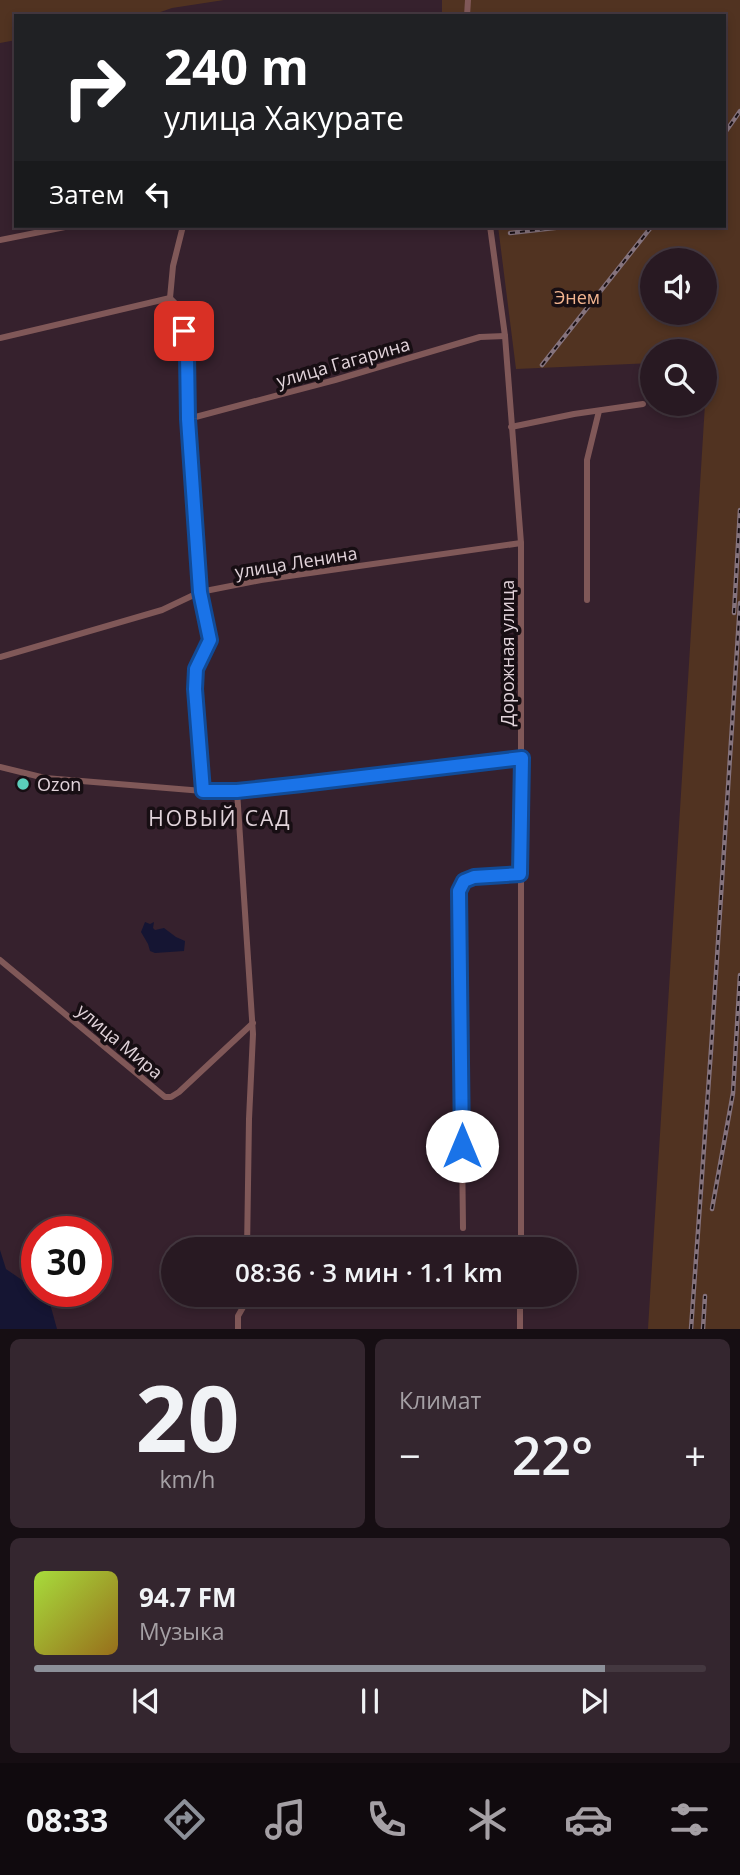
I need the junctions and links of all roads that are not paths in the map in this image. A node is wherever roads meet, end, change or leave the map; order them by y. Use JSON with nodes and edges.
{"nodes":[{"id":1,"x":60,"y":228,"type":"edge"},
{"id":2,"x":182,"y":228,"type":"edge"},
{"id":3,"x":490,"y":228,"type":"edge"},
{"id":4,"x":0,"y":240,"type":"edge"},
{"id":5,"x":170,"y":298,"type":"junction"},
{"id":6,"x":505,"y":337,"type":"junction"},
{"id":7,"x":0,"y":338,"type":"edge"},
{"id":8,"x":640,"y":404,"type":"edge"},
{"id":9,"x":598,"y":411,"type":"junction"},
{"id":10,"x":188,"y":419,"type":"junction"},
{"id":11,"x":512,"y":427,"type":"junction"},
{"id":12,"x":521,"y":543,"type":"junction"},
{"id":13,"x":200,"y":592,"type":"junction"},
{"id":14,"x":587,"y":600,"type":"dead end"},
{"id":15,"x":0,"y":657,"type":"edge"},
{"id":16,"x":522,"y":758,"type":"junction"},
{"id":17,"x":0,"y":767,"type":"edge"},
{"id":18,"x":203,"y":791,"type":"junction"},
{"id":19,"x":237,"y":791,"type":"junction"},
{"id":20,"x":520,"y":874,"type":"junction"},
{"id":21,"x":0,"y":960,"type":"edge"},
{"id":22,"x":253,"y":1023,"type":"junction"},
{"id":23,"x":463,"y":1228,"type":"dead end"},
{"id":24,"x":247,"y":1237,"type":"edge"},
{"id":25,"x":521,"y":1237,"type":"edge"},
{"id":26,"x":243,"y":1307,"type":"edge"},
{"id":27,"x":520,"y":1307,"type":"edge"},
{"id":28,"x":238,"y":1329,"type":"edge"},
{"id":29,"x":520,"y":1329,"type":"edge"}],
"edges":[{"from":1,"to":4,"type":"street"},
{"from":2,"to":5,"type":"street"},
{"from":3,"to":6,"type":"street","name":"Дорожная улица"},
{"from":5,"to":7,"type":"street"},
{"from":5,"to":10,"type":"street"},
{"from":6,"to":10,"type":"street","name":"улица Гагарина"},
{"from":6,"to":11,"type":"street","name":"Дорожная улица"},
{"from":8,"to":9,"type":"street"},
{"from":9,"to":11,"type":"street"},
{"from":9,"to":14,"type":"street"},
{"from":10,"to":13,"type":"street"},
{"from":11,"to":12,"type":"street","name":"Дорожная улица"},
{"from":12,"to":13,"type":"street","name":"улица Ленина"},
{"from":12,"to":16,"type":"street","name":"Дорожная улица"},
{"from":13,"to":15,"type":"street","name":"улица Ленина"},
{"from":13,"to":18,"type":"street"},
{"from":16,"to":19,"type":"street"},
{"from":16,"to":20,"type":"street","name":"Дорожная улица"},
{"from":17,"to":18,"type":"street"},
{"from":18,"to":19,"type":"street"},
{"from":19,"to":22,"type":"street"},
{"from":20,"to":23,"type":"street"},
{"from":20,"to":25,"type":"street","name":"Дорожная улица"},
{"from":21,"to":22,"type":"street","name":"улица Мира"},
{"from":22,"to":24,"type":"street"},
{"from":26,"to":28,"type":"street"},
{"from":27,"to":29,"type":"street"}]}
